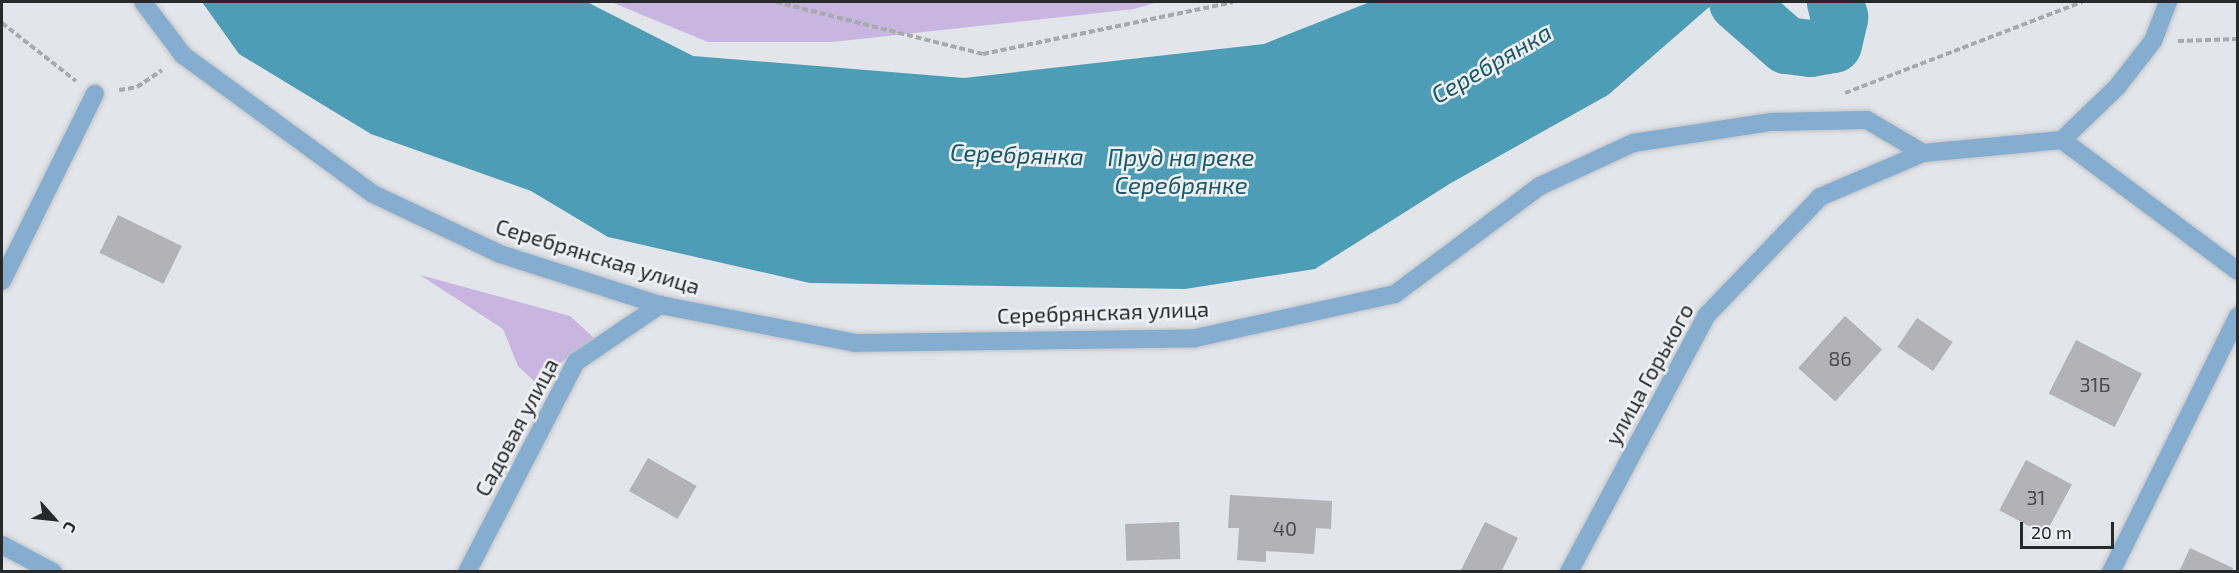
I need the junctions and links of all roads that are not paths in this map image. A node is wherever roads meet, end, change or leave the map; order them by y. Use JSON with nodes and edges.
{"nodes":[{"id":1,"x":143,"y":2,"type":"edge"},
{"id":2,"x":2168,"y":2,"type":"edge"},
{"id":3,"x":95,"y":94,"type":"dead end"},
{"id":4,"x":2062,"y":140,"type":"junction"},
{"id":5,"x":1923,"y":153,"type":"junction"},
{"id":6,"x":2238,"y":270,"type":"edge"},
{"id":7,"x":2,"y":281,"type":"edge"},
{"id":8,"x":660,"y":305,"type":"junction"},
{"id":9,"x":2238,"y":316,"type":"edge"},
{"id":10,"x":2,"y":545,"type":"edge"},
{"id":11,"x":53,"y":572,"type":"edge"},
{"id":12,"x":466,"y":572,"type":"edge"},
{"id":13,"x":1569,"y":572,"type":"edge"},
{"id":14,"x":2110,"y":572,"type":"edge"}],
"edges":[{"from":1,"to":8,"type":"street","name":"Серебрянская улица"},
{"from":2,"to":4,"type":"street"},
{"from":3,"to":7,"type":"street"},
{"from":4,"to":5,"type":"street"},
{"from":4,"to":6,"type":"street"},
{"from":5,"to":8,"type":"street","name":"Серебрянская улица"},
{"from":5,"to":13,"type":"street","name":"улица Горького"},
{"from":8,"to":12,"type":"street","name":"Садовая улица"},
{"from":9,"to":14,"type":"street"},
{"from":10,"to":11,"type":"street"}]}
